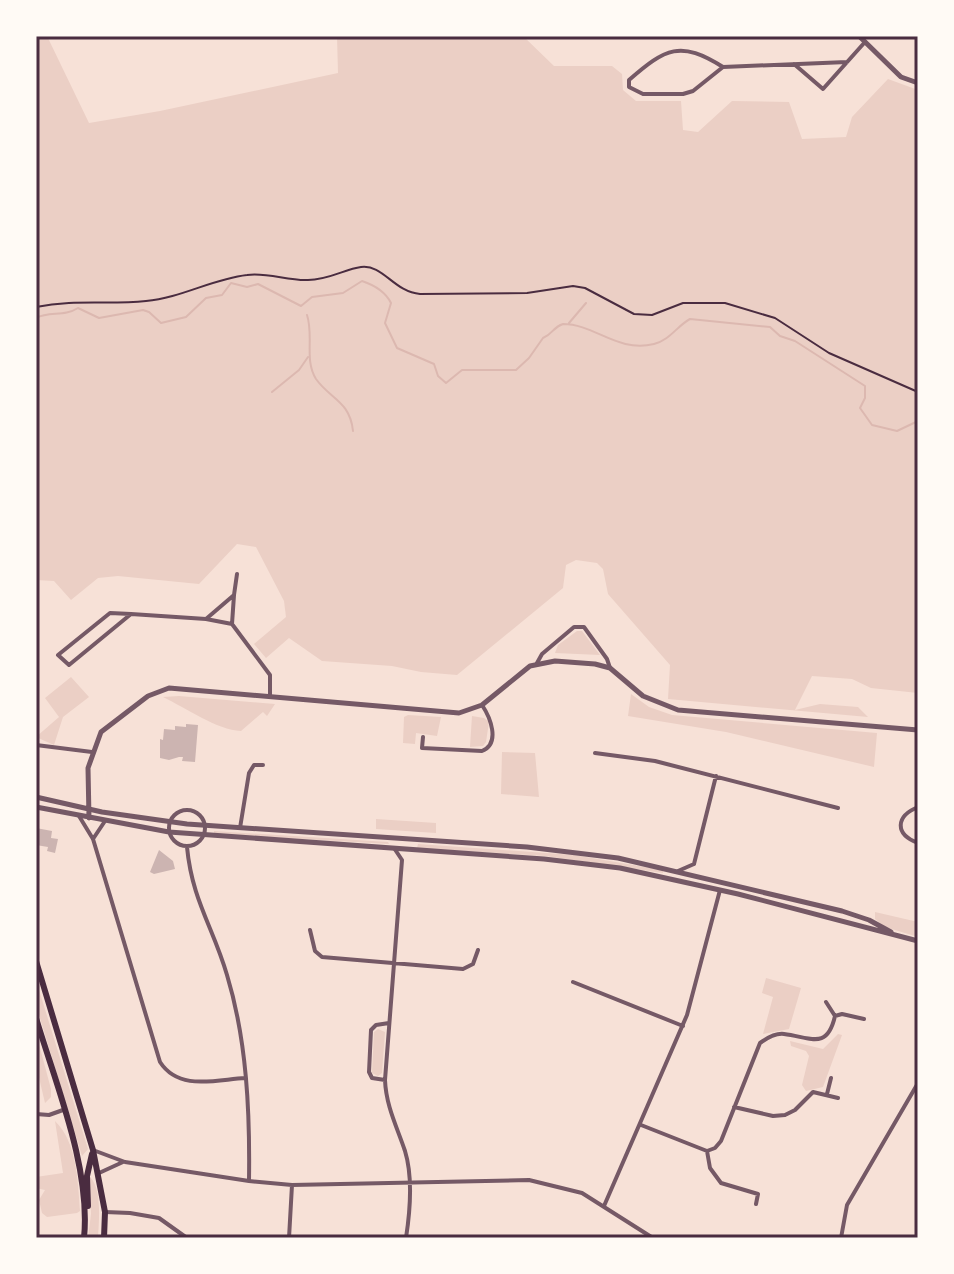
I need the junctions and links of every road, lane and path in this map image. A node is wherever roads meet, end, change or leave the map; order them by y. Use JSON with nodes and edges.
{"nodes":[{"id":1,"x":859,"y":36,"type":"edge"},
{"id":2,"x":865,"y":42,"type":"junction"},
{"id":3,"x":847,"y":62,"type":"junction"},
{"id":4,"x":793,"y":64,"type":"junction"},
{"id":5,"x":723,"y":67,"type":"junction"},
{"id":6,"x":918,"y":83,"type":"edge"},
{"id":7,"x":36,"y":307,"type":"edge"},
{"id":8,"x":918,"y":392,"type":"edge"},
{"id":9,"x":237,"y":574,"type":"dead end"},
{"id":10,"x":234,"y":595,"type":"junction"},
{"id":11,"x":131,"y":614,"type":"junction"},
{"id":12,"x":206,"y":619,"type":"junction"},
{"id":13,"x":232,"y":624,"type":"junction"},
{"id":14,"x":537,"y":663,"type":"junction"},
{"id":15,"x":610,"y":668,"type":"junction"},
{"id":16,"x":270,"y":697,"type":"junction"},
{"id":17,"x":482,"y":705,"type":"junction"},
{"id":18,"x":918,"y":730,"type":"edge"},
{"id":19,"x":423,"y":737,"type":"dead end"},
{"id":20,"x":36,"y":745,"type":"edge"},
{"id":21,"x":92,"y":752,"type":"junction"},
{"id":22,"x":595,"y":753,"type":"dead end"},
{"id":23,"x":263,"y":765,"type":"dead end"},
{"id":24,"x":716,"y":776,"type":"junction"},
{"id":25,"x":36,"y":797,"type":"edge"},
{"id":26,"x":36,"y":807,"type":"edge"},
{"id":27,"x":918,"y":807,"type":"edge"},
{"id":28,"x":838,"y":808,"type":"dead end"},
{"id":29,"x":90,"y":810,"type":"junction"},
{"id":30,"x":79,"y":816,"type":"junction"},
{"id":31,"x":89,"y":818,"type":"junction"},
{"id":32,"x":105,"y":821,"type":"junction"},
{"id":33,"x":169,"y":822,"type":"junction"},
{"id":34,"x":205,"y":826,"type":"junction"},
{"id":35,"x":240,"y":828,"type":"junction"},
{"id":36,"x":169,"y":832,"type":"junction"},
{"id":37,"x":204,"y":835,"type":"junction"},
{"id":38,"x":394,"y":838,"type":"junction"},
{"id":39,"x":93,"y":839,"type":"junction"},
{"id":40,"x":414,"y":839,"type":"junction"},
{"id":41,"x":918,"y":843,"type":"edge"},
{"id":42,"x":187,"y":847,"type":"junction"},
{"id":43,"x":394,"y":848,"type":"junction"},
{"id":44,"x":414,"y":849,"type":"junction"},
{"id":45,"x":402,"y":860,"type":"junction"},
{"id":46,"x":694,"y":864,"type":"junction"},
{"id":47,"x":678,"y":871,"type":"junction"},
{"id":48,"x":702,"y":876,"type":"junction"},
{"id":49,"x":713,"y":879,"type":"junction"},
{"id":50,"x":690,"y":882,"type":"junction"},
{"id":51,"x":721,"y":889,"type":"junction"},
{"id":52,"x":310,"y":930,"type":"dead end"},
{"id":53,"x":899,"y":936,"type":"junction"},
{"id":54,"x":918,"y":941,"type":"edge"},
{"id":55,"x":478,"y":950,"type":"dead end"},
{"id":56,"x":36,"y":961,"type":"edge"},
{"id":57,"x":395,"y":962,"type":"junction"},
{"id":58,"x":573,"y":982,"type":"dead end"},
{"id":59,"x":826,"y":1002,"type":"dead end"},
{"id":60,"x":835,"y":1016,"type":"junction"},
{"id":61,"x":36,"y":1018,"type":"edge"},
{"id":62,"x":864,"y":1019,"type":"dead end"},
{"id":63,"x":390,"y":1023,"type":"junction"},
{"id":64,"x":683,"y":1026,"type":"junction"},
{"id":65,"x":245,"y":1078,"type":"junction"},
{"id":66,"x":831,"y":1078,"type":"dead end"},
{"id":67,"x":385,"y":1080,"type":"junction"},
{"id":68,"x":918,"y":1083,"type":"edge"},
{"id":69,"x":827,"y":1094,"type":"junction"},
{"id":70,"x":838,"y":1098,"type":"dead end"},
{"id":71,"x":734,"y":1107,"type":"junction"},
{"id":72,"x":63,"y":1110,"type":"junction"},
{"id":73,"x":36,"y":1114,"type":"edge"},
{"id":74,"x":641,"y":1125,"type":"junction"},
{"id":75,"x":93,"y":1150,"type":"junction"},
{"id":76,"x":707,"y":1151,"type":"junction"},
{"id":77,"x":107,"y":1156,"type":"junction"},
{"id":78,"x":79,"y":1160,"type":"junction"},
{"id":79,"x":125,"y":1162,"type":"junction"},
{"id":80,"x":90,"y":1167,"type":"junction"},
{"id":81,"x":108,"y":1168,"type":"junction"},
{"id":82,"x":99,"y":1173,"type":"junction"},
{"id":83,"x":249,"y":1181,"type":"junction"},
{"id":84,"x":409,"y":1183,"type":"junction"},
{"id":85,"x":292,"y":1185,"type":"junction"},
{"id":86,"x":756,"y":1204,"type":"dead end"},
{"id":87,"x":604,"y":1206,"type":"junction"},
{"id":88,"x":105,"y":1212,"type":"junction"},
{"id":89,"x":85,"y":1222,"type":"junction"},
{"id":90,"x":84,"y":1238,"type":"edge"},
{"id":91,"x":104,"y":1238,"type":"edge"},
{"id":92,"x":187,"y":1238,"type":"edge"},
{"id":93,"x":289,"y":1238,"type":"edge"},
{"id":94,"x":406,"y":1238,"type":"edge"},
{"id":95,"x":653,"y":1238,"type":"edge"},
{"id":96,"x":841,"y":1238,"type":"edge"}],
"edges":[{"from":1,"to":2,"type":"street"},
{"from":2,"to":3,"type":"street"},
{"from":2,"to":6,"type":"street"},
{"from":3,"to":4,"type":"street"},
{"from":3,"to":4,"type":"street"},
{"from":4,"to":5,"type":"street"},
{"from":5,"to":5,"type":"street"},
{"from":7,"to":8,"type":"path"},
{"from":9,"to":10,"type":"street"},
{"from":10,"to":12,"type":"street"},
{"from":10,"to":13,"type":"street"},
{"from":11,"to":11,"type":"street"},
{"from":11,"to":12,"type":"street"},
{"from":12,"to":13,"type":"street"},
{"from":13,"to":16,"type":"street"},
{"from":14,"to":15,"type":"street"},
{"from":14,"to":15,"type":"street"},
{"from":14,"to":17,"type":"street"},
{"from":15,"to":18,"type":"street"},
{"from":16,"to":17,"type":"street"},
{"from":16,"to":21,"type":"street"},
{"from":17,"to":19,"type":"street"},
{"from":20,"to":21,"type":"street"},
{"from":21,"to":29,"type":"street"},
{"from":22,"to":24,"type":"street"},
{"from":23,"to":35,"type":"street"},
{"from":24,"to":28,"type":"street"},
{"from":24,"to":46,"type":"street"},
{"from":25,"to":29,"type":"street"},
{"from":26,"to":30,"type":"street"},
{"from":27,"to":41,"type":"street"},
{"from":29,"to":31,"type":"street"},
{"from":29,"to":33,"type":"street"},
{"from":30,"to":31,"type":"street"},
{"from":30,"to":39,"type":"street"},
{"from":31,"to":32,"type":"street"},
{"from":32,"to":36,"type":"street"},
{"from":32,"to":39,"type":"street"},
{"from":33,"to":34,"type":"street"},
{"from":33,"to":34,"type":"street"},
{"from":33,"to":36,"type":"street"},
{"from":34,"to":35,"type":"street"},
{"from":34,"to":37,"type":"street"},
{"from":35,"to":38,"type":"street"},
{"from":36,"to":37,"type":"street"},
{"from":36,"to":42,"type":"street"},
{"from":37,"to":42,"type":"street"},
{"from":37,"to":43,"type":"street"},
{"from":38,"to":40,"type":"street"},
{"from":38,"to":43,"type":"street"},
{"from":39,"to":65,"type":"street"},
{"from":40,"to":44,"type":"street"},
{"from":40,"to":47,"type":"street"},
{"from":42,"to":65,"type":"street"},
{"from":43,"to":44,"type":"street"},
{"from":43,"to":45,"type":"street"},
{"from":44,"to":45,"type":"street"},
{"from":44,"to":50,"type":"street"},
{"from":45,"to":57,"type":"street"},
{"from":46,"to":47,"type":"street"},
{"from":46,"to":48,"type":"street"},
{"from":47,"to":48,"type":"street"},
{"from":47,"to":50,"type":"street"},
{"from":48,"to":49,"type":"street"},
{"from":49,"to":51,"type":"street"},
{"from":49,"to":53,"type":"street"},
{"from":50,"to":51,"type":"street"},
{"from":51,"to":53,"type":"street"},
{"from":51,"to":64,"type":"street"},
{"from":52,"to":57,"type":"street"},
{"from":53,"to":54,"type":"street"},
{"from":55,"to":57,"type":"street"},
{"from":56,"to":75,"type":"main road"},
{"from":57,"to":63,"type":"street"},
{"from":58,"to":64,"type":"street"},
{"from":59,"to":60,"type":"street"},
{"from":60,"to":62,"type":"street"},
{"from":60,"to":71,"type":"street"},
{"from":61,"to":72,"type":"main road"},
{"from":63,"to":67,"type":"street"},
{"from":63,"to":67,"type":"street"},
{"from":64,"to":74,"type":"street"},
{"from":65,"to":83,"type":"street"},
{"from":66,"to":69,"type":"street"},
{"from":67,"to":84,"type":"street"},
{"from":68,"to":96,"type":"street"},
{"from":69,"to":70,"type":"street"},
{"from":69,"to":71,"type":"street"},
{"from":71,"to":76,"type":"street"},
{"from":72,"to":73,"type":"street"},
{"from":72,"to":78,"type":"main road"},
{"from":74,"to":76,"type":"street"},
{"from":74,"to":87,"type":"street"},
{"from":75,"to":77,"type":"street"},
{"from":75,"to":80,"type":"main road"},
{"from":75,"to":82,"type":"main road"},
{"from":76,"to":86,"type":"street"},
{"from":77,"to":79,"type":"street"},
{"from":77,"to":81,"type":"street"},
{"from":78,"to":80,"type":"main road"},
{"from":78,"to":89,"type":"main road"},
{"from":79,"to":81,"type":"street"},
{"from":79,"to":83,"type":"street"},
{"from":80,"to":82,"type":"main road"},
{"from":80,"to":89,"type":"main road"},
{"from":81,"to":82,"type":"street"},
{"from":82,"to":88,"type":"main road"},
{"from":83,"to":85,"type":"street"},
{"from":84,"to":85,"type":"street"},
{"from":84,"to":87,"type":"street"},
{"from":84,"to":94,"type":"street"},
{"from":85,"to":93,"type":"street"},
{"from":87,"to":95,"type":"street"},
{"from":88,"to":91,"type":"main road"},
{"from":88,"to":92,"type":"street"},
{"from":89,"to":90,"type":"main road"}]}
